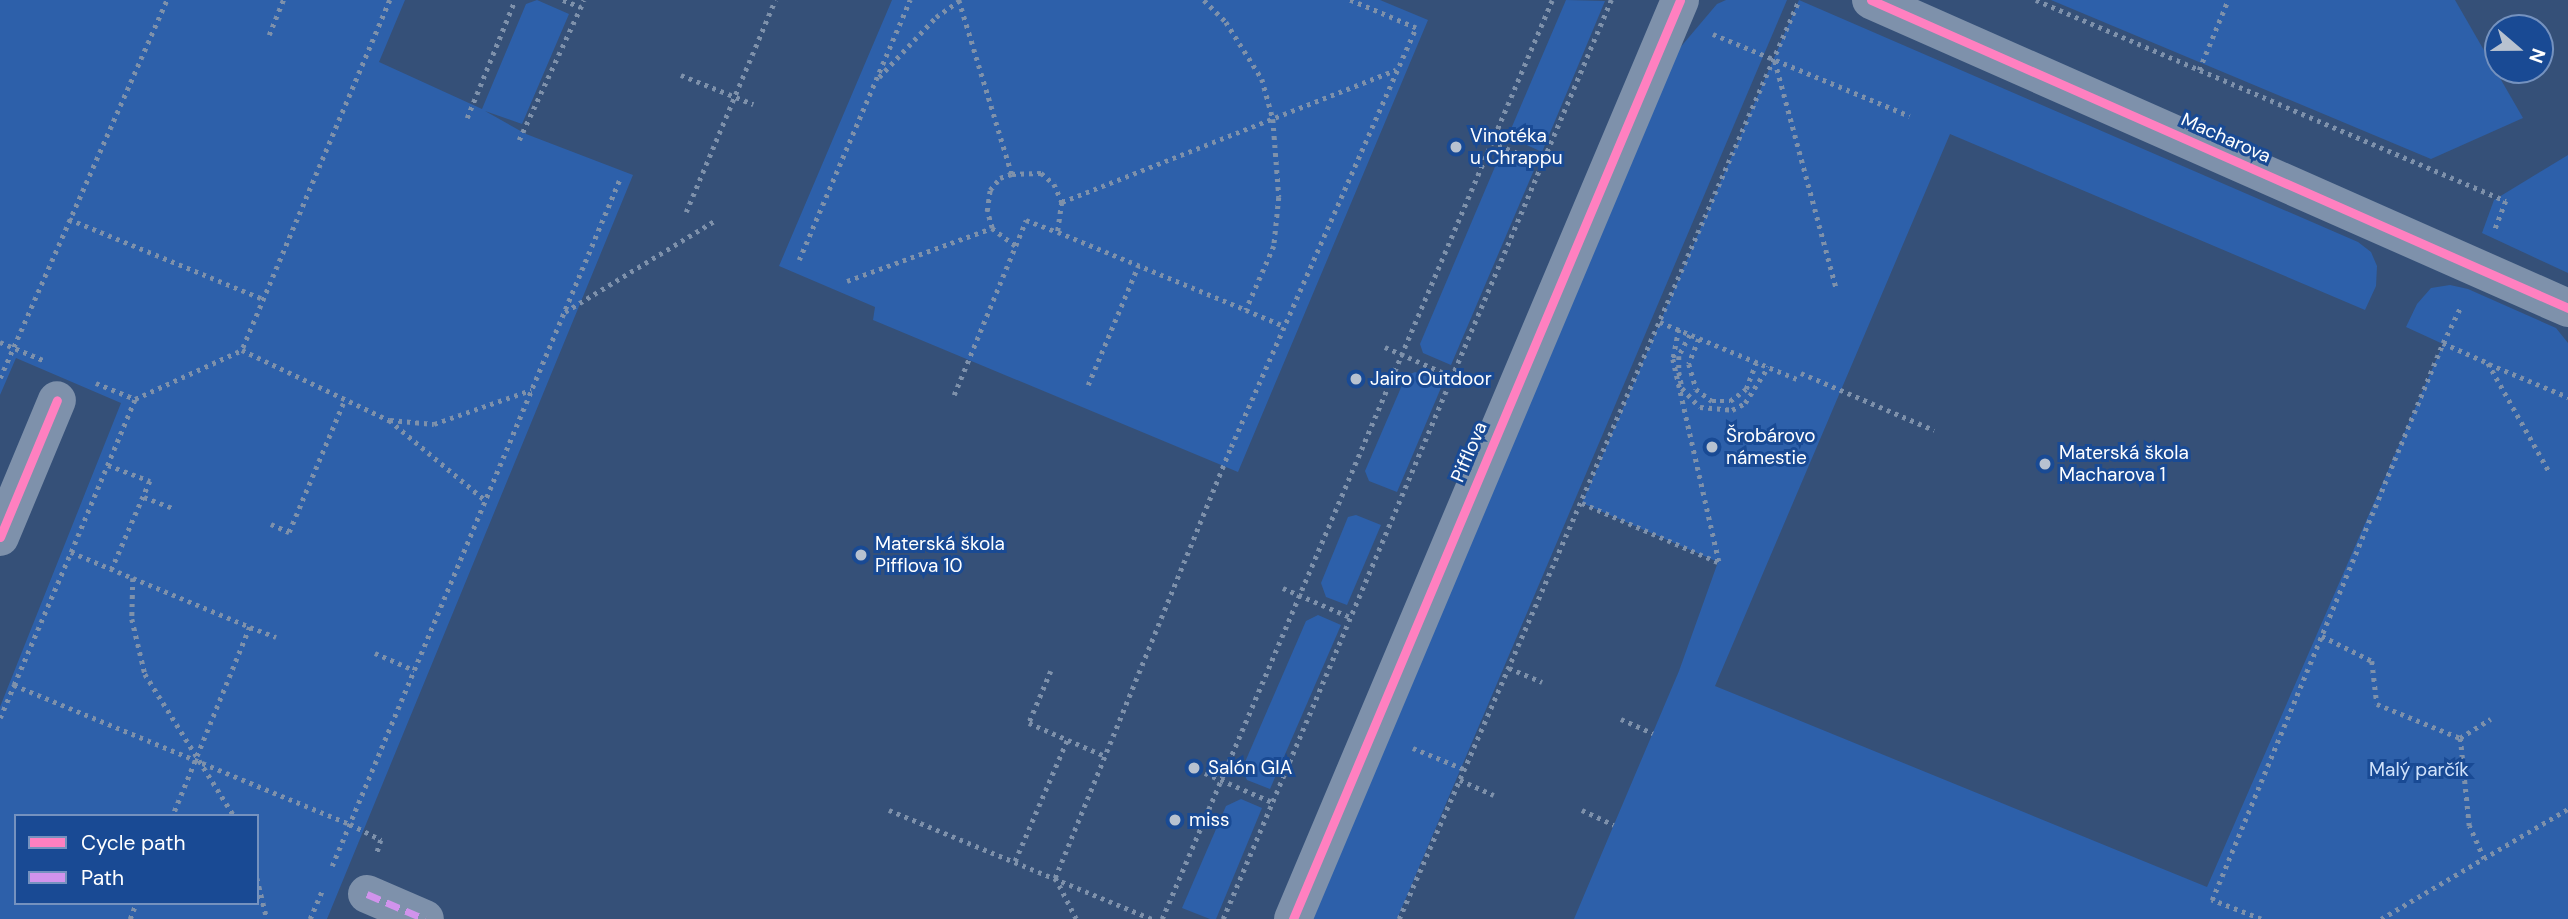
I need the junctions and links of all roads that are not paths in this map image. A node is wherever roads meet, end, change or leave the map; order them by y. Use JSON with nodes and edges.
{"nodes":[{"id":1,"x":1679,"y":0,"type":"edge"},
{"id":2,"x":1871,"y":0,"type":"edge"},
{"id":3,"x":2568,"y":308,"type":"edge"},
{"id":4,"x":72,"y":389,"type":"road end"},
{"id":5,"x":0,"y":537,"type":"edge"},
{"id":6,"x":367,"y":894,"type":"dead end"},
{"id":7,"x":425,"y":919,"type":"edge"},
{"id":8,"x":1293,"y":919,"type":"edge"}],
"edges":[{"from":1,"to":8,"type":"street","name":"Pifflova"},
{"from":2,"to":3,"type":"street","name":"Macharova"},
{"from":4,"to":5,"type":"street"},
{"from":6,"to":7,"type":"street"}]}
